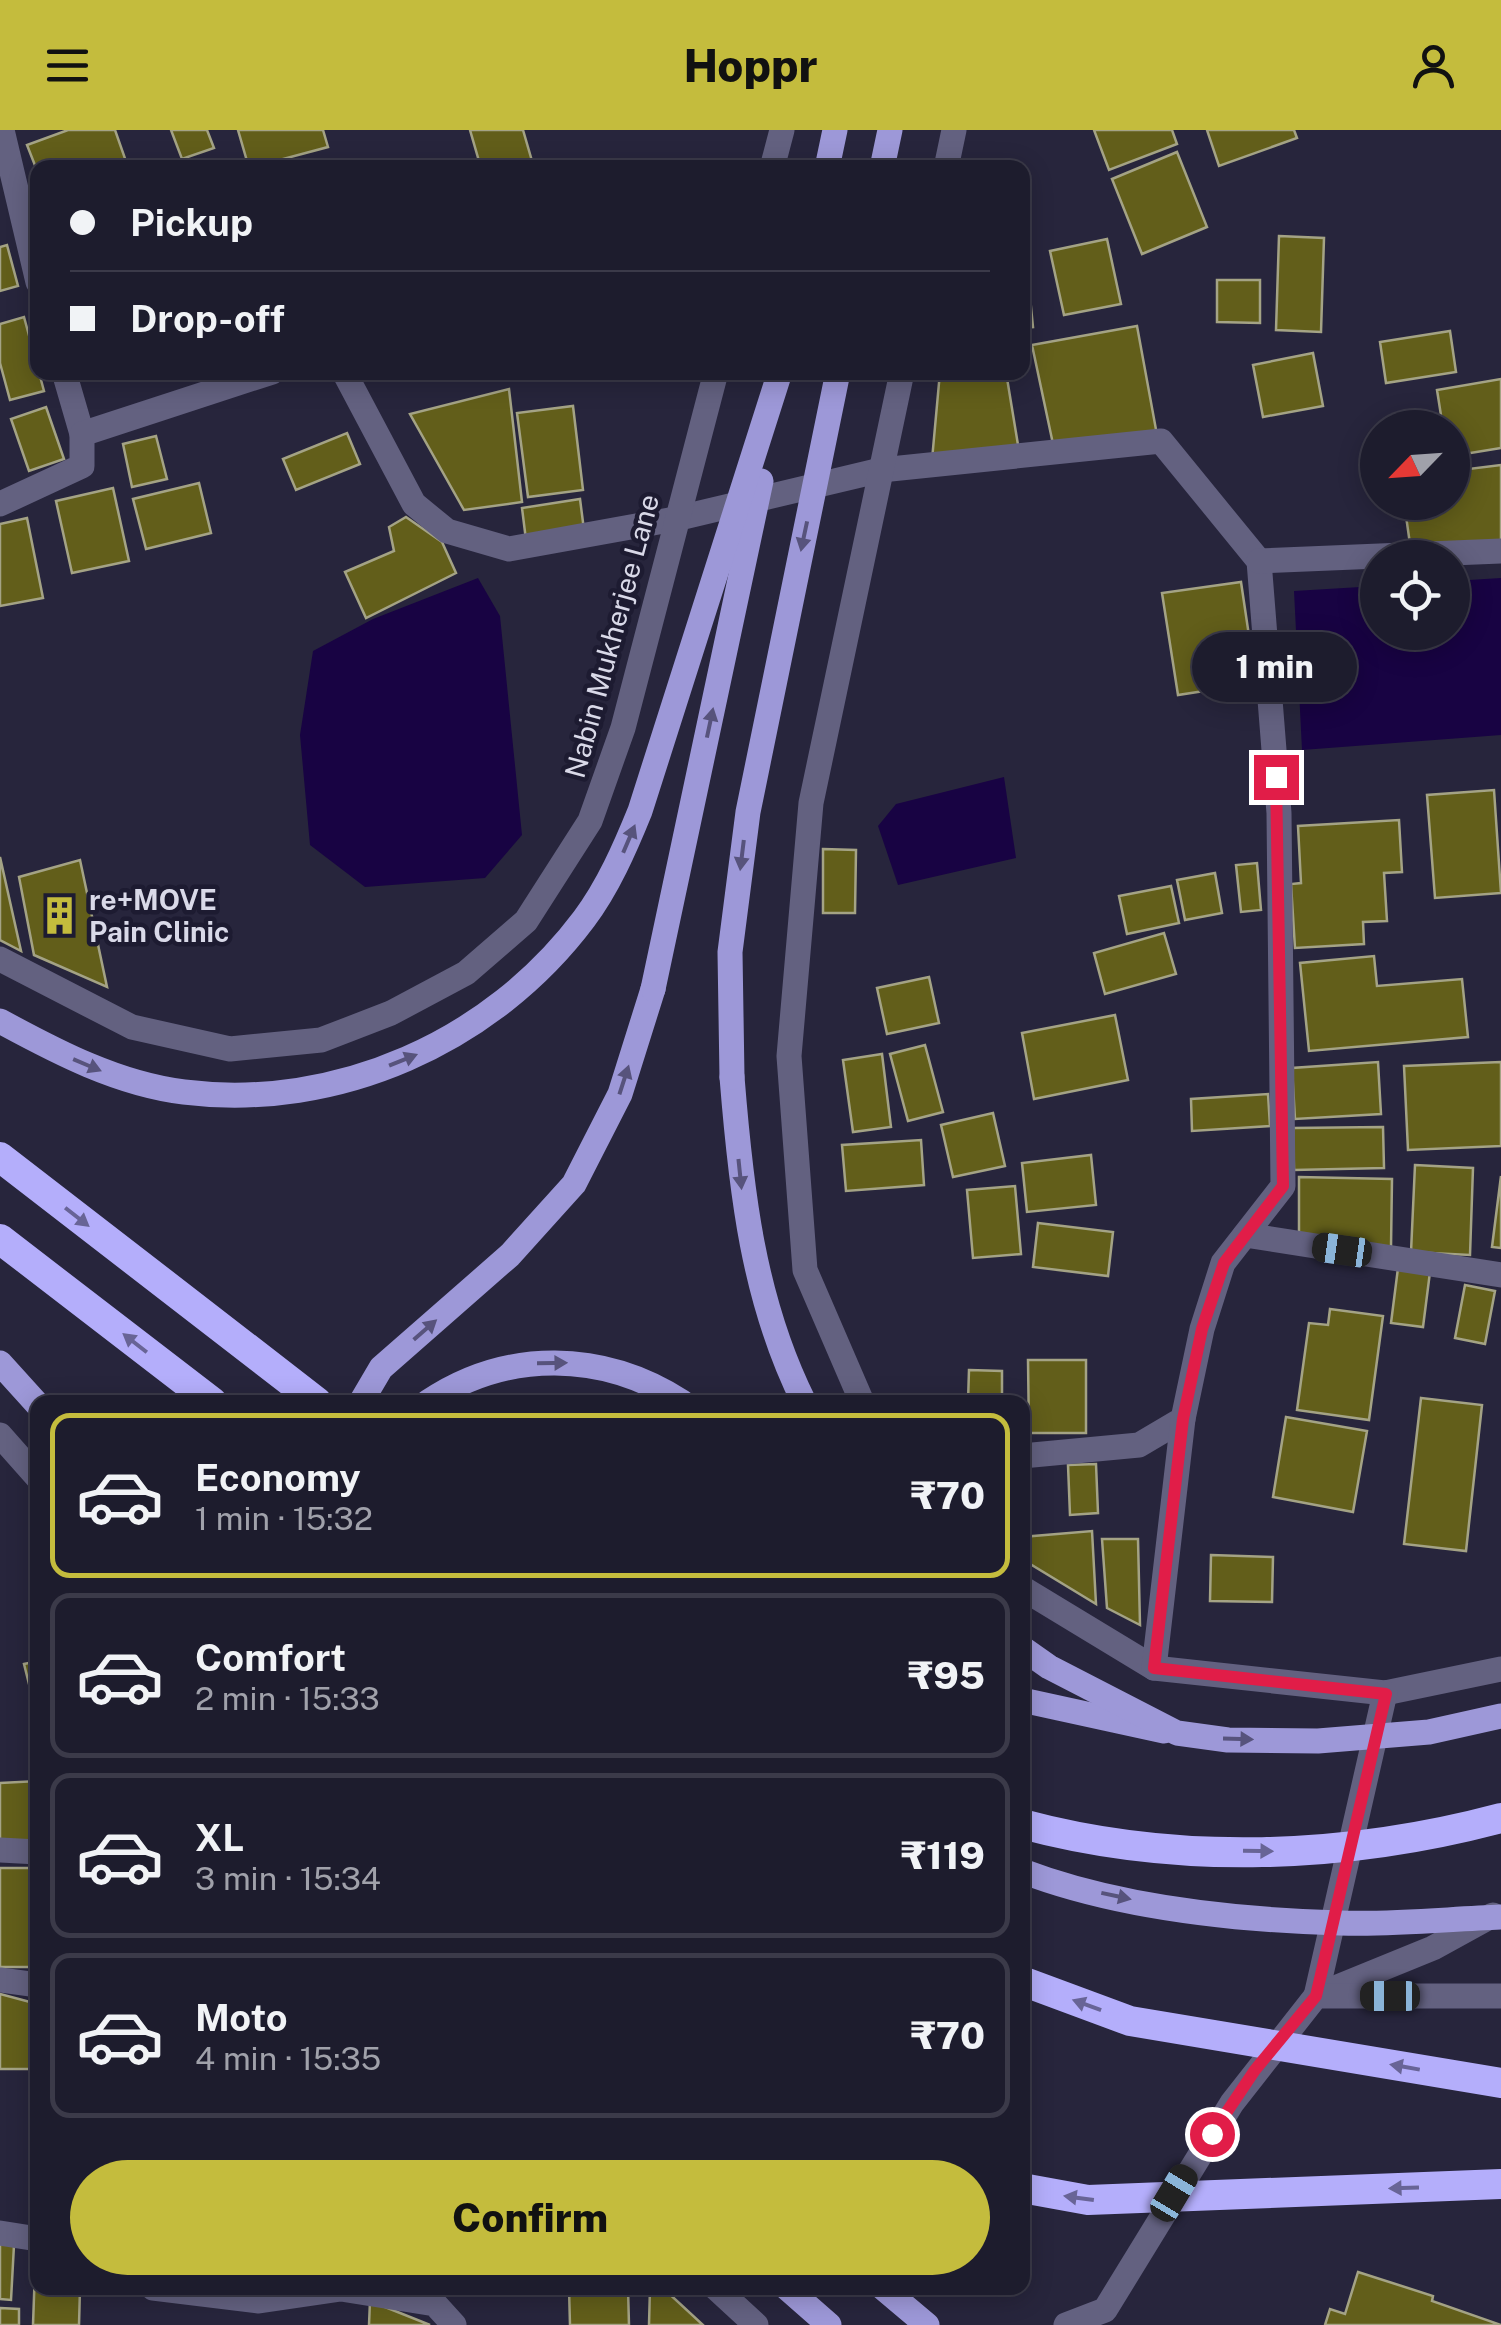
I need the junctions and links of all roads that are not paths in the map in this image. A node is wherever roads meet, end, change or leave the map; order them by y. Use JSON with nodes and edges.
{"nodes":[{"id":1,"x":2,"y":130,"type":"edge"},
{"id":2,"x":782,"y":130,"type":"edge"},
{"id":3,"x":834,"y":130,"type":"edge"},
{"id":4,"x":890,"y":130,"type":"edge"},
{"id":5,"x":954,"y":130,"type":"edge"},
{"id":6,"x":774,"y":160,"type":"edge"},
{"id":7,"x":828,"y":160,"type":"edge"},
{"id":8,"x":884,"y":160,"type":"edge"},
{"id":9,"x":948,"y":160,"type":"edge"},
{"id":10,"x":30,"y":248,"type":"edge"},
{"id":11,"x":66,"y":380,"type":"edge"},
{"id":12,"x":247,"y":380,"type":"edge"},
{"id":13,"x":348,"y":380,"type":"edge"},
{"id":14,"x":714,"y":380,"type":"edge"},
{"id":15,"x":779,"y":380,"type":"edge"},
{"id":16,"x":780,"y":380,"type":"edge"},
{"id":17,"x":836,"y":380,"type":"edge"},
{"id":18,"x":900,"y":380,"type":"edge"},
{"id":19,"x":82,"y":434,"type":"junction"},
{"id":20,"x":881,"y":470,"type":"junction"},
{"id":21,"x":0,"y":504,"type":"edge"},
{"id":22,"x":676,"y":518,"type":"junction"},
{"id":23,"x":1501,"y":551,"type":"edge"},
{"id":24,"x":1260,"y":560,"type":"junction"},
{"id":25,"x":0,"y":958,"type":"edge"},
{"id":26,"x":0,"y":1021,"type":"edge"},
{"id":27,"x":0,"y":1158,"type":"edge"},
{"id":28,"x":1245,"y":1236,"type":"junction"},
{"id":29,"x":0,"y":1239,"type":"edge"},
{"id":30,"x":1501,"y":1275,"type":"edge"},
{"id":31,"x":0,"y":1363,"type":"edge"},
{"id":32,"x":203,"y":1395,"type":"edge"},
{"id":33,"x":308,"y":1395,"type":"edge"},
{"id":34,"x":365,"y":1395,"type":"edge"},
{"id":35,"x":441,"y":1395,"type":"edge"},
{"id":36,"x":671,"y":1395,"type":"edge"},
{"id":37,"x":800,"y":1395,"type":"edge"},
{"id":38,"x":859,"y":1395,"type":"edge"},
{"id":39,"x":30,"y":1396,"type":"edge"},
{"id":40,"x":1183,"y":1419,"type":"junction"},
{"id":41,"x":2,"y":1439,"type":"edge"},
{"id":42,"x":1030,"y":1455,"type":"edge"},
{"id":43,"x":30,"y":1469,"type":"edge"},
{"id":44,"x":1030,"y":1593,"type":"edge"},
{"id":45,"x":1030,"y":1654,"type":"edge"},
{"id":46,"x":1154,"y":1668,"type":"junction"},
{"id":47,"x":1501,"y":1670,"type":"edge"},
{"id":48,"x":1386,"y":1694,"type":"junction"},
{"id":49,"x":1030,"y":1702,"type":"edge"},
{"id":50,"x":1501,"y":1716,"type":"edge"},
{"id":51,"x":1176,"y":1733,"type":"junction"},
{"id":52,"x":1501,"y":1818,"type":"edge"},
{"id":53,"x":1030,"y":1826,"type":"edge"},
{"id":54,"x":0,"y":1850,"type":"edge"},
{"id":55,"x":30,"y":1852,"type":"edge"},
{"id":56,"x":1030,"y":1874,"type":"edge"},
{"id":57,"x":1501,"y":1914,"type":"edge"},
{"id":58,"x":0,"y":1980,"type":"edge"},
{"id":59,"x":30,"y":1984,"type":"edge"},
{"id":60,"x":1030,"y":1984,"type":"edge"},
{"id":61,"x":1316,"y":1996,"type":"junction"},
{"id":62,"x":1501,"y":1996,"type":"edge"},
{"id":63,"x":1501,"y":2083,"type":"edge"},
{"id":64,"x":1501,"y":2184,"type":"edge"},
{"id":65,"x":1030,"y":2189,"type":"edge"},
{"id":66,"x":0,"y":2233,"type":"edge"},
{"id":67,"x":30,"y":2238,"type":"edge"},
{"id":68,"x":210,"y":2295,"type":"edge"},
{"id":69,"x":300,"y":2295,"type":"edge"},
{"id":70,"x":379,"y":2295,"type":"edge"},
{"id":71,"x":724,"y":2295,"type":"edge"},
{"id":72,"x":795,"y":2295,"type":"edge"},
{"id":73,"x":891,"y":2295,"type":"edge"},
{"id":74,"x":1106,"y":2318,"type":"edge"},
{"id":75,"x":454,"y":2325,"type":"edge"},
{"id":76,"x":756,"y":2325,"type":"edge"},
{"id":77,"x":828,"y":2325,"type":"edge"},
{"id":78,"x":927,"y":2325,"type":"edge"},
{"id":79,"x":1066,"y":2325,"type":"edge"}],
"edges":[{"from":1,"to":10,"type":"street"},
{"from":2,"to":6,"type":"street"},
{"from":3,"to":7,"type":"main road"},
{"from":4,"to":8,"type":"main road"},
{"from":5,"to":9,"type":"street"},
{"from":11,"to":19,"type":"street"},
{"from":12,"to":19,"type":"street"},
{"from":13,"to":22,"type":"street"},
{"from":14,"to":22,"type":"street","name":"Nabin Mukherjee Lane"},
{"from":26,"to":15,"type":"main road","one_way":true,"bridge":true},
{"from":34,"to":16,"type":"main road","one_way":true,"bridge":true},
{"from":17,"to":37,"type":"main road","one_way":true,"bridge":true},
{"from":18,"to":20,"type":"street"},
{"from":19,"to":21,"type":"street"},
{"from":20,"to":22,"type":"street"},
{"from":20,"to":24,"type":"street"},
{"from":20,"to":38,"type":"street"},
{"from":22,"to":25,"type":"street","name":"Nabin Mukherjee Lane"},
{"from":23,"to":24,"type":"street"},
{"from":24,"to":28,"type":"street"},
{"from":27,"to":33,"type":"highway","one_way":true},
{"from":28,"to":30,"type":"street"},
{"from":28,"to":40,"type":"street"},
{"from":32,"to":29,"type":"highway","one_way":true},
{"from":31,"to":39,"type":"main road"},
{"from":35,"to":36,"type":"main road","one_way":true},
{"from":40,"to":42,"type":"street"},
{"from":40,"to":46,"type":"street"},
{"from":41,"to":43,"type":"street"},
{"from":44,"to":46,"type":"street"},
{"from":45,"to":51,"type":"main road","bridge":true},
{"from":46,"to":48,"type":"street"},
{"from":47,"to":48,"type":"street"},
{"from":48,"to":61,"type":"street"},
{"from":49,"to":51,"type":"main road","bridge":true},
{"from":51,"to":50,"type":"main road","one_way":true,"bridge":true},
{"from":53,"to":52,"type":"highway","one_way":true,"bridge":true},
{"from":54,"to":55,"type":"street"},
{"from":56,"to":57,"type":"main road","one_way":true,"bridge":true},
{"from":57,"to":61,"type":"street"},
{"from":58,"to":59,"type":"street"},
{"from":63,"to":60,"type":"highway","one_way":true,"bridge":true},
{"from":61,"to":62,"type":"street"},
{"from":61,"to":74,"type":"street"},
{"from":64,"to":65,"type":"highway","one_way":true,"bridge":true},
{"from":66,"to":67,"type":"street"},
{"from":68,"to":69,"type":"street"},
{"from":70,"to":75,"type":"street"},
{"from":71,"to":76,"type":"street"},
{"from":72,"to":77,"type":"main road"},
{"from":73,"to":78,"type":"main road"},
{"from":74,"to":79,"type":"street"}]}
